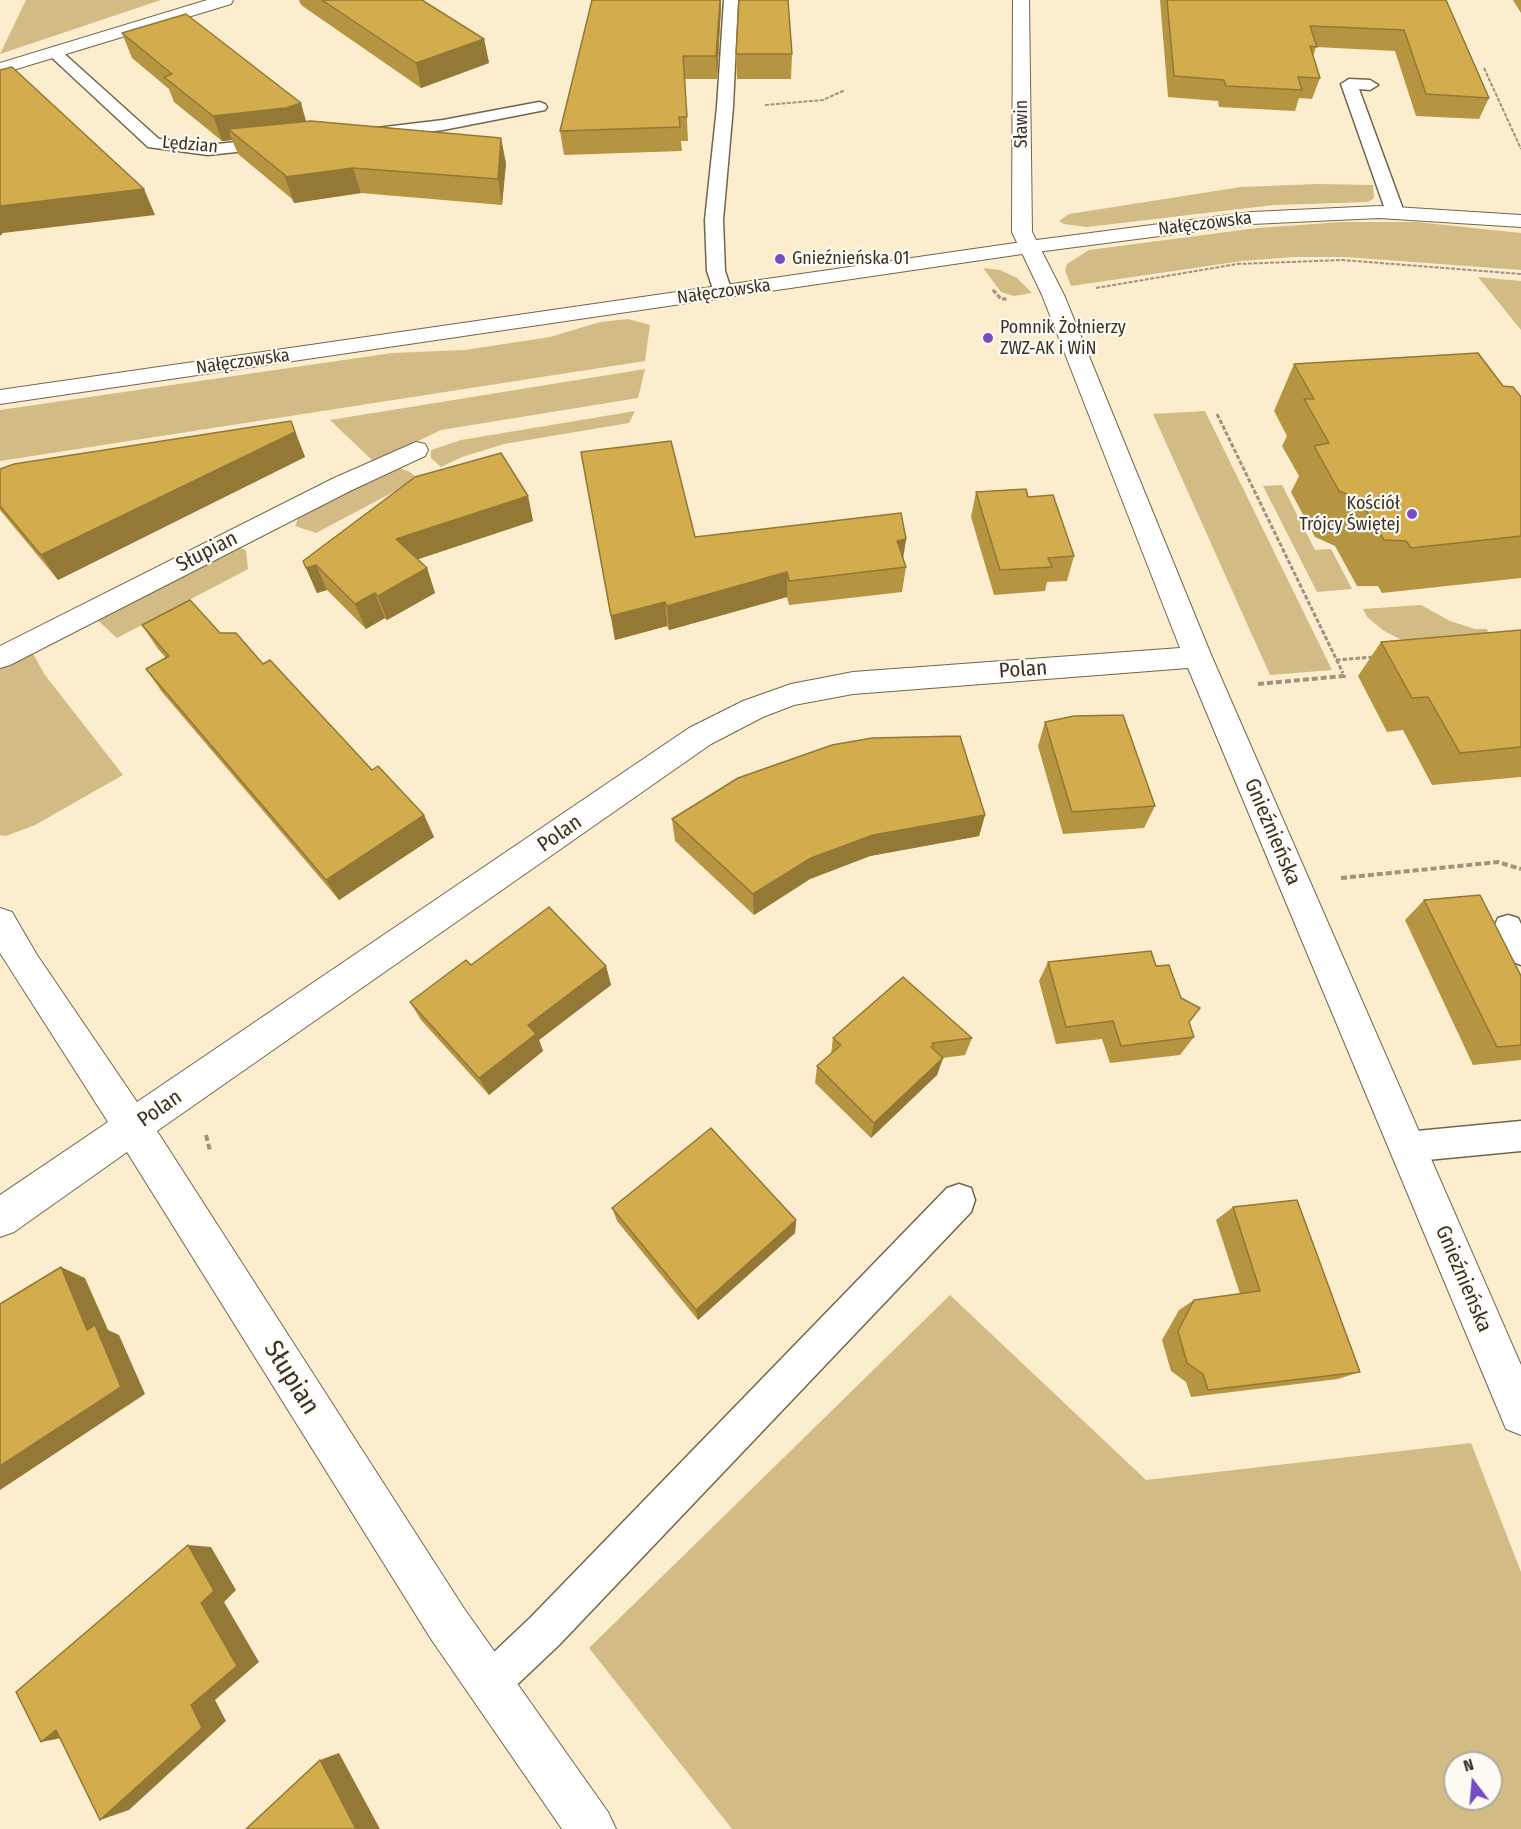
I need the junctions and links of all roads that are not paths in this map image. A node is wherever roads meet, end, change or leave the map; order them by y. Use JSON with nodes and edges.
{"nodes":[{"id":1,"x":225,"y":0,"type":"edge"},
{"id":2,"x":731,"y":0,"type":"edge"},
{"id":3,"x":1021,"y":0,"type":"edge"},
{"id":4,"x":54,"y":52,"type":"junction"},
{"id":5,"x":0,"y":69,"type":"edge"},
{"id":6,"x":1370,"y":85,"type":"dead end"},
{"id":7,"x":538,"y":107,"type":"dead end"},
{"id":8,"x":356,"y":135,"type":"edge"},
{"id":9,"x":288,"y":142,"type":"edge"},
{"id":10,"x":1395,"y":212,"type":"junction"},
{"id":11,"x":1521,"y":221,"type":"edge"},
{"id":12,"x":1029,"y":247,"type":"junction"},
{"id":13,"x":723,"y":292,"type":"junction"},
{"id":14,"x":0,"y":397,"type":"edge"},
{"id":15,"x":416,"y":450,"type":"dead end"},
{"id":16,"x":1198,"y":657,"type":"junction"},
{"id":17,"x":0,"y":658,"type":"edge"},
{"id":18,"x":0,"y":922,"type":"edge"},
{"id":19,"x":1508,"y":927,"type":"dead end"},
{"id":20,"x":1521,"y":952,"type":"edge"},
{"id":21,"x":131,"y":1129,"type":"junction"},
{"id":22,"x":1521,"y":1136,"type":"edge"},
{"id":23,"x":1406,"y":1147,"type":"junction"},
{"id":24,"x":959,"y":1200,"type":"dead end"},
{"id":25,"x":0,"y":1218,"type":"edge"},
{"id":26,"x":1521,"y":1414,"type":"edge"},
{"id":27,"x":489,"y":1684,"type":"junction"},
{"id":28,"x":591,"y":1829,"type":"edge"}],
"edges":[{"from":1,"to":4,"type":"street"},
{"from":2,"to":13,"type":"lane"},
{"from":3,"to":12,"type":"street","name":"Sławin"},
{"from":4,"to":5,"type":"street"},
{"from":4,"to":9,"type":"lane","name":"Lędzian"},
{"from":6,"to":10,"type":"lane"},
{"from":7,"to":8,"type":"lane"},
{"from":10,"to":11,"type":"street","name":"Nałęczowska"},
{"from":10,"to":12,"type":"street","name":"Nałęczowska"},
{"from":12,"to":13,"type":"street","name":"Nałęczowska"},
{"from":12,"to":16,"type":"street","name":"Gnieźnieńska"},
{"from":13,"to":14,"type":"street","name":"Nałęczowska"},
{"from":15,"to":17,"type":"street","name":"Słupian"},
{"from":16,"to":21,"type":"street","name":"Polan"},
{"from":16,"to":23,"type":"street","name":"Gnieźnieńska"},
{"from":18,"to":21,"type":"street","name":"Słupian"},
{"from":19,"to":20,"type":"lane"},
{"from":21,"to":25,"type":"street","name":"Polan"},
{"from":21,"to":27,"type":"street","name":"Słupian"},
{"from":22,"to":23,"type":"lane"},
{"from":23,"to":26,"type":"street","name":"Gnieźnieńska"},
{"from":24,"to":27,"type":"lane"},
{"from":27,"to":28,"type":"street","name":"Słupian"}]}
